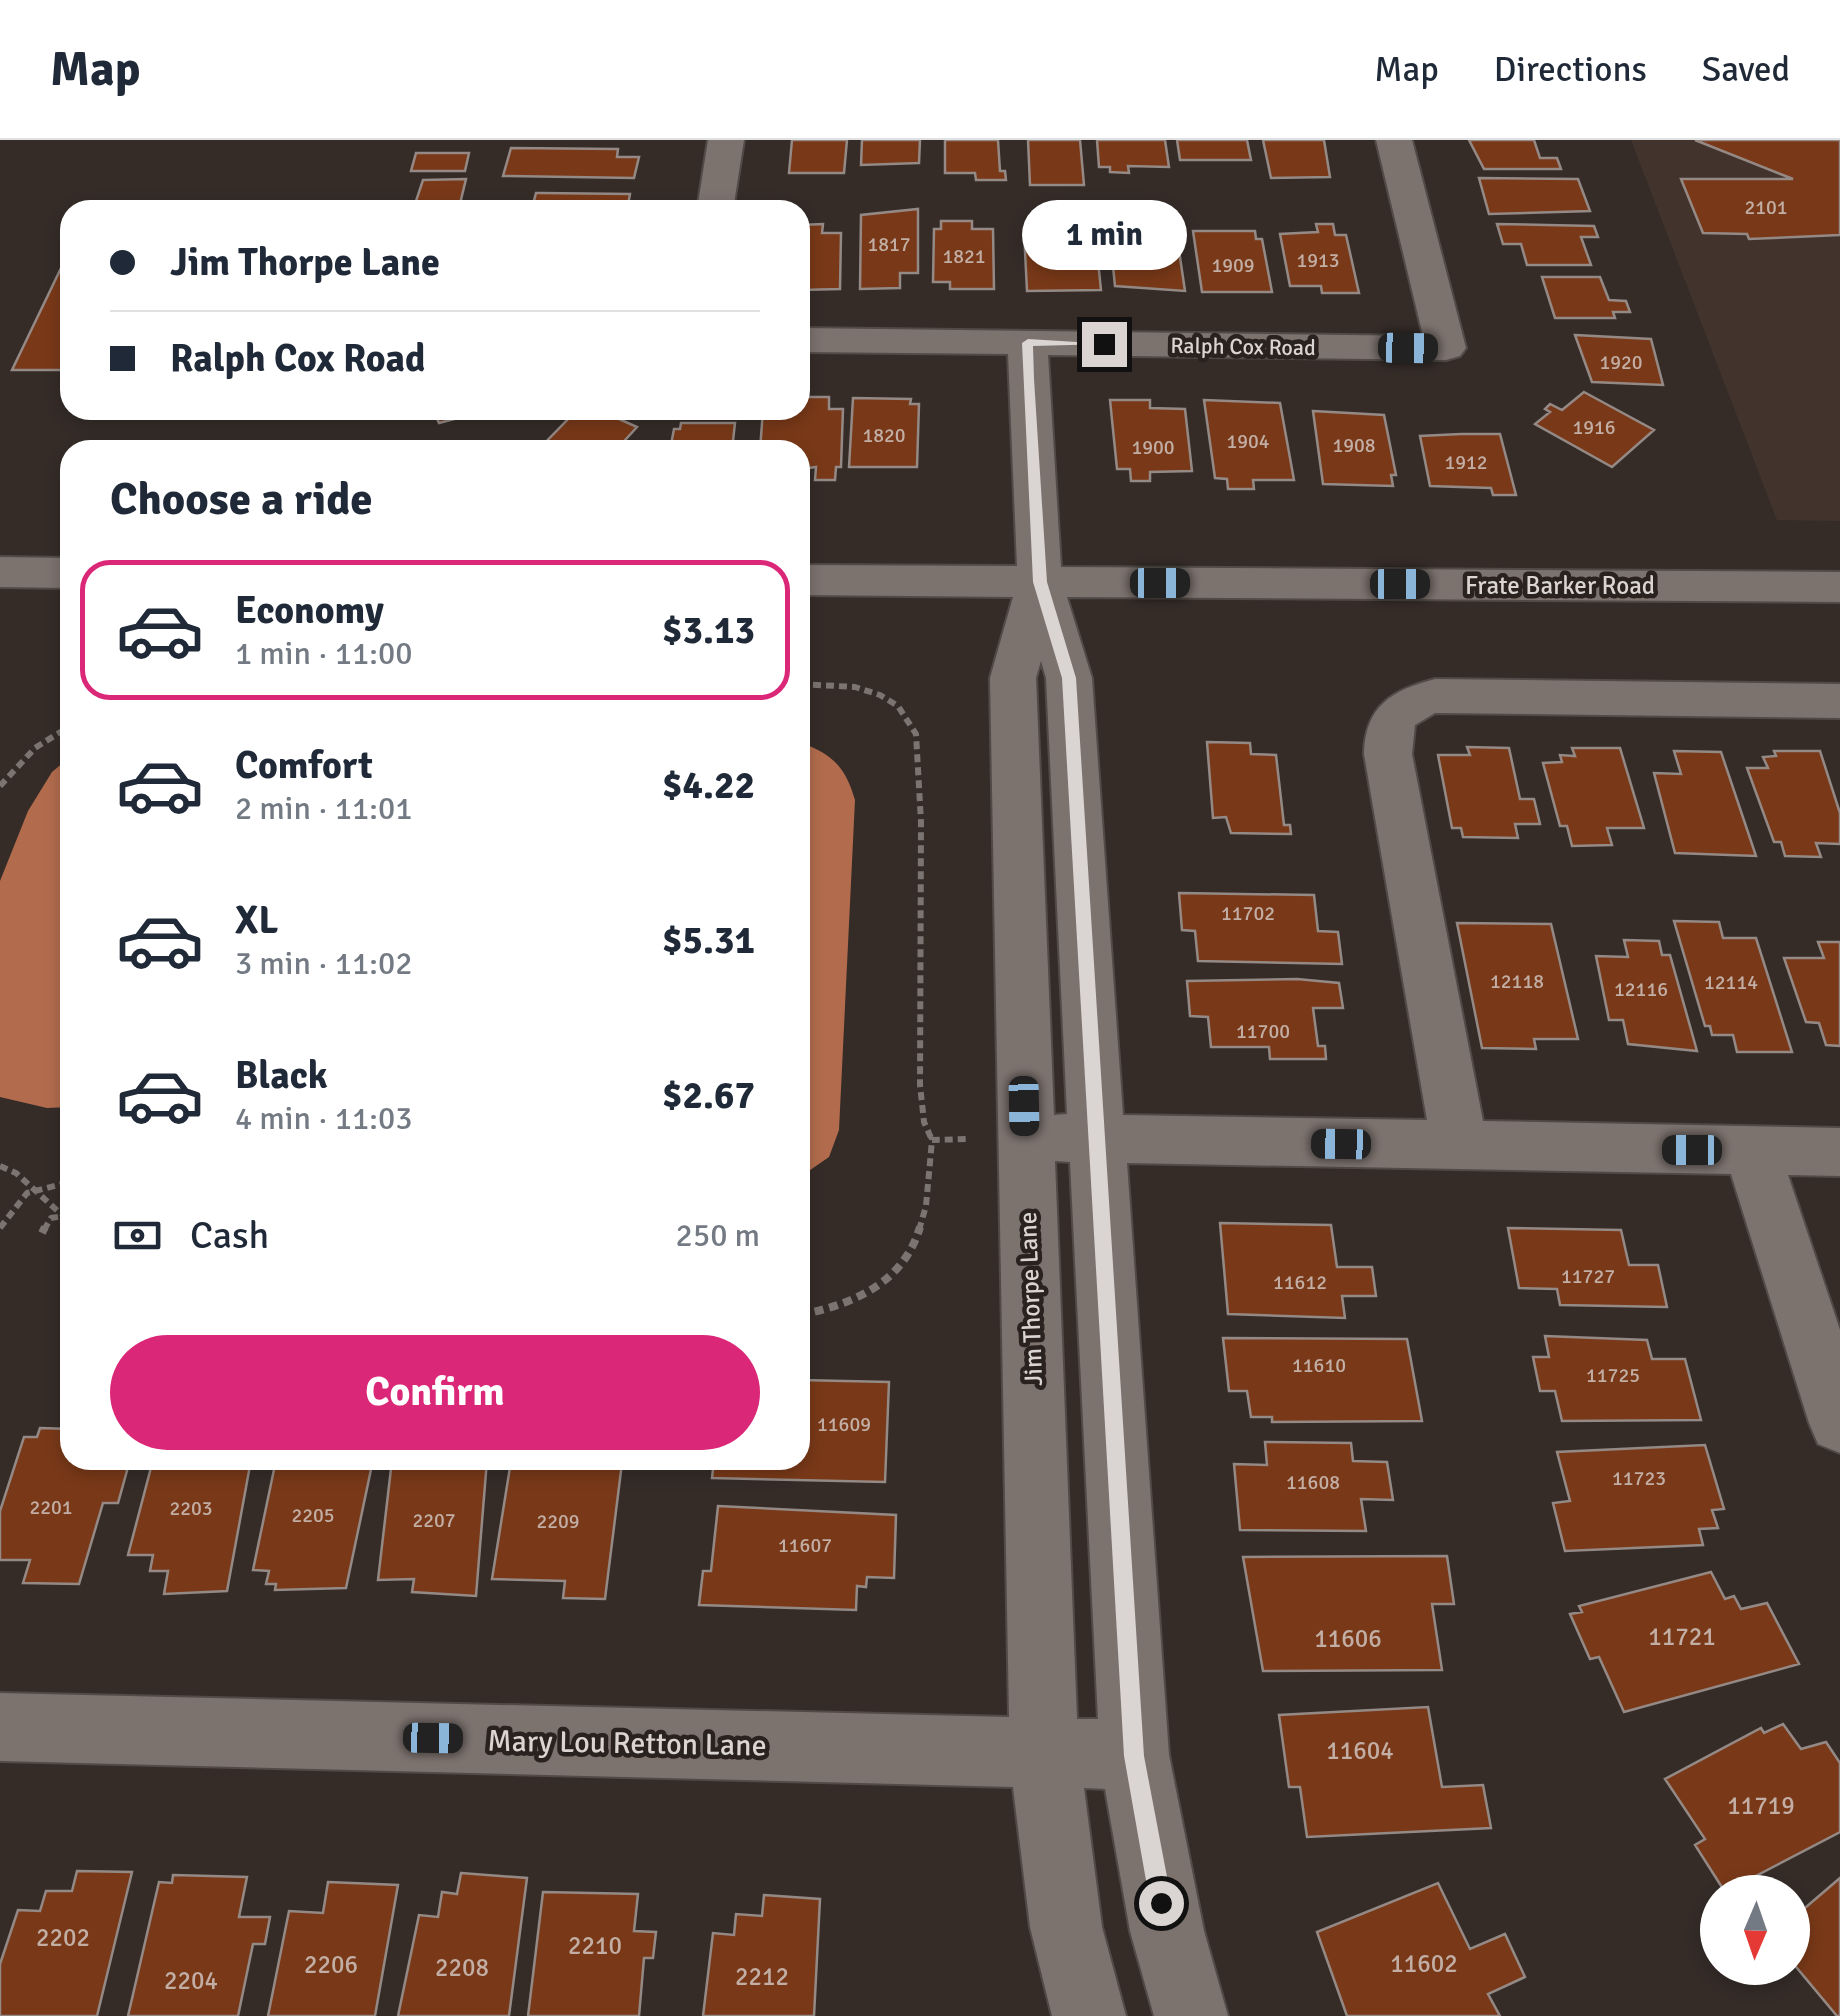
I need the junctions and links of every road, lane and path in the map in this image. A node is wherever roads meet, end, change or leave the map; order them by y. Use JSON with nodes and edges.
{"nodes":[{"id":1,"x":726,"y":140,"type":"edge"},
{"id":2,"x":1394,"y":140,"type":"edge"},
{"id":3,"x":717,"y":200,"type":"edge"},
{"id":4,"x":810,"y":340,"type":"edge"},
{"id":5,"x":1028,"y":343,"type":"junction"},
{"id":6,"x":0,"y":572,"type":"edge"},
{"id":7,"x":60,"y":572,"type":"edge"},
{"id":8,"x":810,"y":580,"type":"edge"},
{"id":9,"x":1040,"y":582,"type":"junction"},
{"id":10,"x":1840,"y":587,"type":"edge"},
{"id":11,"x":810,"y":685,"type":"edge"},
{"id":12,"x":1840,"y":702,"type":"edge"},
{"id":13,"x":60,"y":732,"type":"edge"},
{"id":14,"x":0,"y":786,"type":"edge"},
{"id":15,"x":1024,"y":1138,"type":"junction"},
{"id":16,"x":966,"y":1139,"type":"dead end"},
{"id":17,"x":1096,"y":1139,"type":"junction"},
{"id":18,"x":932,"y":1140,"type":"junction"},
{"id":19,"x":1460,"y":1147,"type":"junction"},
{"id":20,"x":1752,"y":1151,"type":"junction"},
{"id":21,"x":1840,"y":1152,"type":"edge"},
{"id":22,"x":0,"y":1166,"type":"edge"},
{"id":23,"x":60,"y":1183,"type":"edge"},
{"id":24,"x":33,"y":1186,"type":"junction"},
{"id":25,"x":60,"y":1210,"type":"edge"},
{"id":26,"x":60,"y":1216,"type":"edge"},
{"id":27,"x":0,"y":1228,"type":"edge"},
{"id":28,"x":42,"y":1232,"type":"dead end"},
{"id":29,"x":810,"y":1312,"type":"edge"},
{"id":30,"x":1840,"y":1423,"type":"edge"},
{"id":31,"x":0,"y":1727,"type":"edge"},
{"id":32,"x":1044,"y":1752,"type":"junction"},
{"id":33,"x":1134,"y":1756,"type":"junction"},
{"id":34,"x":1089,"y":2016,"type":"edge"},
{"id":35,"x":1192,"y":2016,"type":"edge"}],
"edges":[{"from":1,"to":3,"type":"street"},
{"from":2,"to":5,"type":"street","name":"Ralph Cox Road"},
{"from":4,"to":5,"type":"street","name":"Ralph Cox Road"},
{"from":5,"to":9,"type":"street","name":"Jim Thorpe Lane"},
{"from":6,"to":7,"type":"street"},
{"from":8,"to":9,"type":"street","name":"Frate Barker Road"},
{"from":9,"to":10,"type":"street","name":"Frate Barker Road"},
{"from":9,"to":15,"type":"street","name":"Jim Thorpe Lane"},
{"from":9,"to":17,"type":"street","name":"Jim Thorpe Lane"},
{"from":11,"to":18,"type":"path"},
{"from":12,"to":19,"type":"street"},
{"from":13,"to":14,"type":"path"},
{"from":15,"to":17,"type":"street"},
{"from":15,"to":32,"type":"street","name":"Jim Thorpe Lane"},
{"from":16,"to":18,"type":"path"},
{"from":17,"to":19,"type":"street"},
{"from":17,"to":33,"type":"street","name":"Jim Thorpe Lane"},
{"from":18,"to":29,"type":"path"},
{"from":19,"to":20,"type":"street"},
{"from":20,"to":21,"type":"street"},
{"from":20,"to":30,"type":"street"},
{"from":22,"to":24,"type":"path"},
{"from":23,"to":24,"type":"path"},
{"from":24,"to":25,"type":"path"},
{"from":24,"to":27,"type":"path"},
{"from":26,"to":28,"type":"path"},
{"from":31,"to":32,"type":"street","name":"Mary Lou Retton Lane"},
{"from":32,"to":33,"type":"street","name":"Mary Lou Retton Lane"},
{"from":32,"to":34,"type":"street","name":"Jim Thorpe Lane"},
{"from":33,"to":35,"type":"street","name":"Jim Thorpe Lane"}]}
